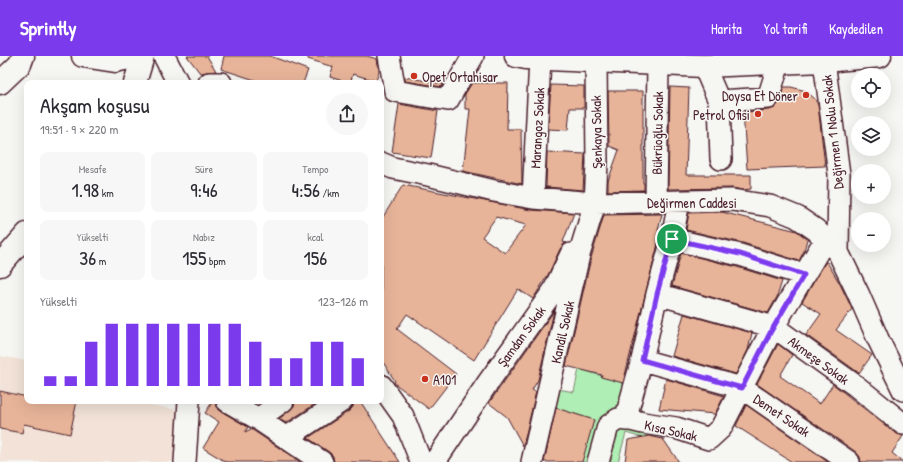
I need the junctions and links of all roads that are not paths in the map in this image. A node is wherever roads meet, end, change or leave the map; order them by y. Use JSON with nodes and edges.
{"nodes":[{"id":1,"x":23,"y":56,"type":"edge"},
{"id":2,"x":83,"y":56,"type":"edge"},
{"id":3,"x":138,"y":56,"type":"edge"},
{"id":4,"x":143,"y":56,"type":"edge"},
{"id":5,"x":164,"y":56,"type":"edge"},
{"id":6,"x":389,"y":56,"type":"edge"},
{"id":7,"x":473,"y":56,"type":"edge"},
{"id":8,"x":516,"y":56,"type":"edge"},
{"id":9,"x":880,"y":56,"type":"edge"},
{"id":10,"x":540,"y":59,"type":"junction"},
{"id":11,"x":824,"y":61,"type":"junction"},
{"id":12,"x":596,"y":62,"type":"junction"},
{"id":13,"x":779,"y":63,"type":"junction"},
{"id":14,"x":658,"y":65,"type":"junction"},
{"id":15,"x":704,"y":66,"type":"junction"},
{"id":16,"x":135,"y":80,"type":"edge"},
{"id":17,"x":176,"y":80,"type":"edge"},
{"id":18,"x":0,"y":83,"type":"edge"},
{"id":19,"x":719,"y":101,"type":"junction"},
{"id":20,"x":721,"y":159,"type":"dead end"},
{"id":21,"x":384,"y":164,"type":"edge"},
{"id":22,"x":533,"y":198,"type":"junction"},
{"id":23,"x":678,"y":201,"type":"junction"},
{"id":24,"x":656,"y":202,"type":"junction"},
{"id":25,"x":595,"y":203,"type":"junction"},
{"id":26,"x":839,"y":203,"type":"junction"},
{"id":27,"x":24,"y":237,"type":"edge"},
{"id":28,"x":672,"y":239,"type":"junction"},
{"id":29,"x":826,"y":240,"type":"junction"},
{"id":30,"x":0,"y":265,"type":"edge"},
{"id":31,"x":804,"y":275,"type":"junction"},
{"id":32,"x":657,"y":294,"type":"junction"},
{"id":33,"x":774,"y":327,"type":"junction"},
{"id":34,"x":642,"y":360,"type":"junction"},
{"id":35,"x":742,"y":388,"type":"junction"},
{"id":36,"x":384,"y":389,"type":"edge"},
{"id":37,"x":903,"y":390,"type":"edge"},
{"id":38,"x":189,"y":404,"type":"edge"},
{"id":39,"x":232,"y":404,"type":"edge"},
{"id":40,"x":279,"y":404,"type":"edge"},
{"id":41,"x":337,"y":404,"type":"edge"},
{"id":42,"x":258,"y":419,"type":"junction"},
{"id":43,"x":625,"y":420,"type":"junction"},
{"id":44,"x":903,"y":424,"type":"edge"},
{"id":45,"x":286,"y":438,"type":"junction"},
{"id":46,"x":190,"y":459,"type":"edge"},
{"id":47,"x":322,"y":462,"type":"edge"},
{"id":48,"x":421,"y":462,"type":"edge"},
{"id":49,"x":437,"y":462,"type":"edge"},
{"id":50,"x":532,"y":462,"type":"edge"},
{"id":51,"x":598,"y":462,"type":"edge"},
{"id":52,"x":849,"y":462,"type":"edge"}],
"edges":[{"from":1,"to":18,"type":"main road"},
{"from":2,"to":3,"type":"main road"},
{"from":4,"to":16,"type":"main road"},
{"from":5,"to":17,"type":"street"},
{"from":6,"to":7,"type":"street"},
{"from":8,"to":10,"type":"main road"},
{"from":9,"to":11,"type":"main road"},
{"from":10,"to":12,"type":"main road"},
{"from":10,"to":22,"type":"street","name":"Marangoz Sokak"},
{"from":11,"to":13,"type":"main road"},
{"from":11,"to":26,"type":"street","name":"Değirmen 1 Nolu Sokak"},
{"from":12,"to":14,"type":"main road"},
{"from":12,"to":25,"type":"street","name":"Şenkaya Sokak"},
{"from":13,"to":15,"type":"main road"},
{"from":13,"to":19,"type":"street"},
{"from":14,"to":15,"type":"main road"},
{"from":14,"to":24,"type":"street","name":"Bükrüoğlu Sokak"},
{"from":15,"to":19,"type":"street"},
{"from":19,"to":20,"type":"street"},
{"from":21,"to":22,"type":"street","name":"Değirmen Caddesi"},
{"from":22,"to":25,"type":"street","name":"Değirmen Caddesi"},
{"from":23,"to":24,"type":"street","name":"Değirmen Caddesi"},
{"from":23,"to":28,"type":"street"},
{"from":23,"to":29,"type":"street","name":"Değirmen Caddesi"},
{"from":24,"to":25,"type":"street","name":"Değirmen Caddesi"},
{"from":25,"to":49,"type":"street","name":"Şamdan Sokak"},
{"from":25,"to":50,"type":"street","name":"Kandil Sokak"},
{"from":26,"to":29,"type":"street","name":"Değirmen 1 Nolu Sokak"},
{"from":26,"to":29,"type":"street","name":"Değirmen 1 Nolu Sokak"},
{"from":27,"to":30,"type":"main road"},
{"from":28,"to":31,"type":"street"},
{"from":28,"to":32,"type":"street"},
{"from":29,"to":31,"type":"street","name":"Kısa Sokak"},
{"from":29,"to":37,"type":"street","name":"Değirmen Caddesi"},
{"from":31,"to":33,"type":"street","name":"Kısa Sokak"},
{"from":32,"to":33,"type":"street","name":"Akmeşe Sokak"},
{"from":32,"to":34,"type":"street"},
{"from":33,"to":35,"type":"street","name":"Kısa Sokak"},
{"from":33,"to":44,"type":"street","name":"Akmeşe Sokak"},
{"from":34,"to":35,"type":"street","name":"Demet Sokak"},
{"from":34,"to":43,"type":"street"},
{"from":35,"to":43,"type":"street","name":"Kısa Sokak"},
{"from":35,"to":52,"type":"street","name":"Demet Sokak"},
{"from":36,"to":48,"type":"street"},
{"from":38,"to":46,"type":"street"},
{"from":39,"to":42,"type":"street"},
{"from":40,"to":42,"type":"street"},
{"from":41,"to":45,"type":"street"},
{"from":42,"to":45,"type":"street"},
{"from":43,"to":51,"type":"street","name":"Kısa Sokak"},
{"from":45,"to":47,"type":"street"}]}
